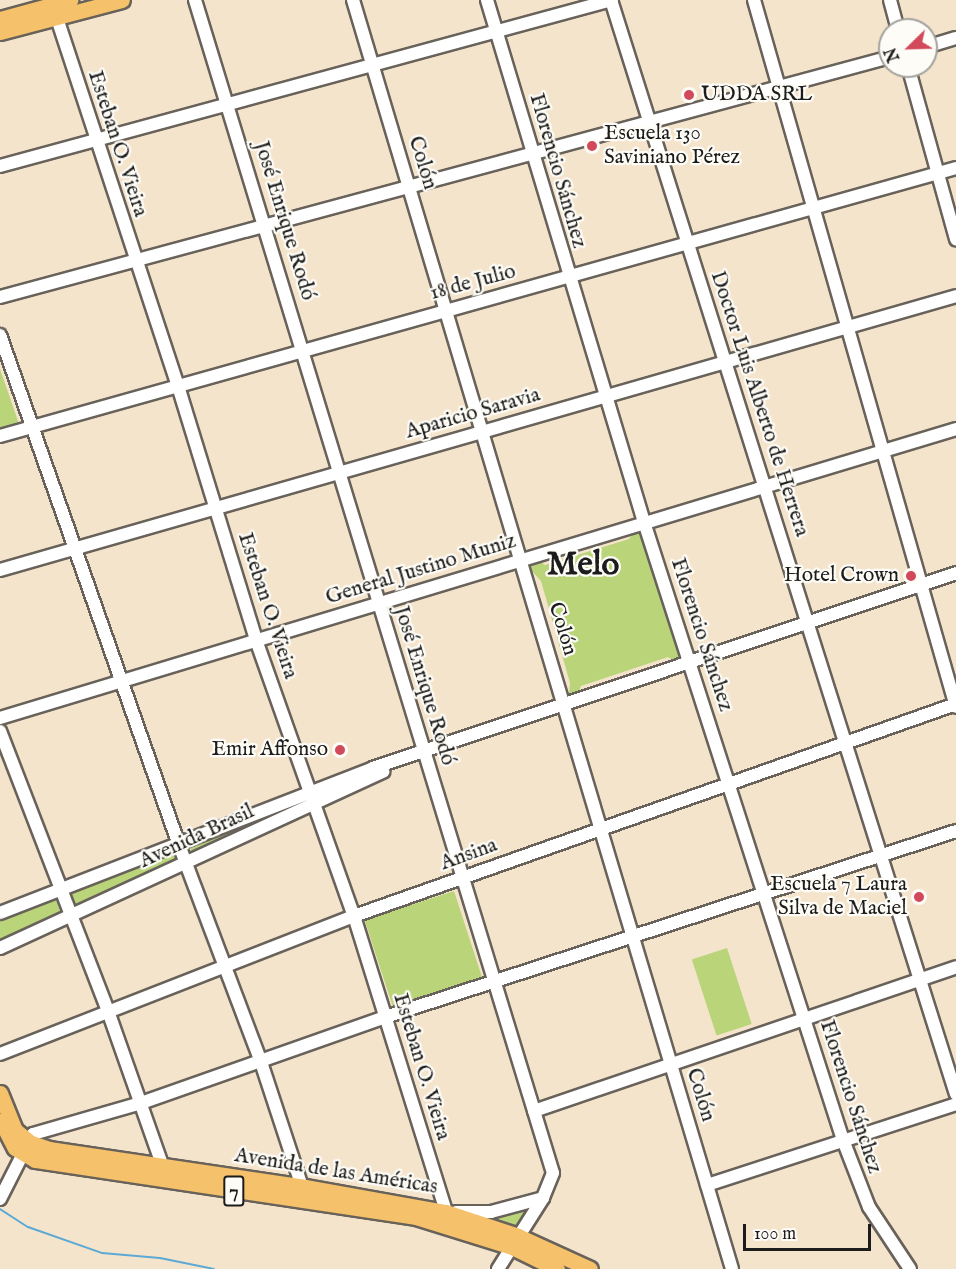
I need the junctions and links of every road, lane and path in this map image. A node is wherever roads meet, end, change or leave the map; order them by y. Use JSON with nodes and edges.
{"nodes":[{"id":1,"x":70,"y":0,"type":"edge"},
{"id":2,"x":122,"y":0,"type":"edge"},
{"id":3,"x":195,"y":0,"type":"edge"},
{"id":4,"x":353,"y":0,"type":"edge"},
{"id":5,"x":487,"y":0,"type":"edge"},
{"id":6,"x":611,"y":0,"type":"edge"},
{"id":7,"x":754,"y":0,"type":"edge"},
{"id":8,"x":890,"y":0,"type":"edge"},
{"id":9,"x":53,"y":7,"type":"edge"},
{"id":10,"x":895,"y":18,"type":"edge"},
{"id":11,"x":0,"y":19,"type":"edge"},
{"id":12,"x":0,"y":32,"type":"edge"},
{"id":13,"x":497,"y":32,"type":"junction"},
{"id":14,"x":956,"y":38,"type":"edge"},
{"id":15,"x":938,"y":43,"type":"edge"},
{"id":16,"x":878,"y":60,"type":"edge"},
{"id":17,"x":372,"y":64,"type":"junction"},
{"id":18,"x":911,"y":78,"type":"edge"},
{"id":19,"x":780,"y":87,"type":"junction"},
{"id":20,"x":229,"y":104,"type":"junction"},
{"id":21,"x":649,"y":121,"type":"junction"},
{"id":22,"x":96,"y":139,"type":"junction"},
{"id":23,"x":531,"y":154,"type":"junction"},
{"id":24,"x":0,"y":166,"type":"edge"},
{"id":25,"x":956,"y":168,"type":"edge"},
{"id":26,"x":938,"y":172,"type":"junction"},
{"id":27,"x":409,"y":187,"type":"junction"},
{"id":28,"x":813,"y":208,"type":"junction"},
{"id":29,"x":265,"y":226,"type":"junction"},
{"id":30,"x":956,"y":239,"type":"edge"},
{"id":31,"x":687,"y":243,"type":"junction"},
{"id":32,"x":134,"y":261,"type":"junction"},
{"id":33,"x":568,"y":278,"type":"junction"},
{"id":34,"x":956,"y":296,"type":"edge"},
{"id":35,"x":0,"y":297,"type":"edge"},
{"id":36,"x":446,"y":311,"type":"junction"},
{"id":37,"x":847,"y":327,"type":"junction"},
{"id":38,"x":0,"y":335,"type":"edge"},
{"id":39,"x":304,"y":351,"type":"junction"},
{"id":40,"x":724,"y":362,"type":"junction"},
{"id":41,"x":178,"y":386,"type":"junction"},
{"id":42,"x":606,"y":396,"type":"junction"},
{"id":43,"x":35,"y":427,"type":"junction"},
{"id":44,"x":956,"y":429,"type":"edge"},
{"id":45,"x":484,"y":431,"type":"junction"},
{"id":46,"x":0,"y":436,"type":"edge"},
{"id":47,"x":882,"y":450,"type":"junction"},
{"id":48,"x":341,"y":472,"type":"junction"},
{"id":49,"x":766,"y":485,"type":"junction"},
{"id":50,"x":216,"y":508,"type":"junction"},
{"id":51,"x":644,"y":522,"type":"junction"},
{"id":52,"x":75,"y":550,"type":"junction"},
{"id":53,"x":521,"y":560,"type":"junction"},
{"id":54,"x":0,"y":570,"type":"edge"},
{"id":55,"x":956,"y":573,"type":"edge"},
{"id":56,"x":923,"y":584,"type":"junction"},
{"id":57,"x":379,"y":604,"type":"junction"},
{"id":58,"x":808,"y":620,"type":"junction"},
{"id":59,"x":256,"y":640,"type":"junction"},
{"id":60,"x":688,"y":661,"type":"junction"},
{"id":61,"x":122,"y":682,"type":"junction"},
{"id":62,"x":564,"y":704,"type":"junction"},
{"id":63,"x":956,"y":705,"type":"edge"},
{"id":64,"x":0,"y":718,"type":"edge"},
{"id":65,"x":0,"y":731,"type":"edge"},
{"id":66,"x":844,"y":742,"type":"junction"},
{"id":67,"x":424,"y":752,"type":"junction"},
{"id":68,"x":730,"y":784,"type":"junction"},
{"id":69,"x":311,"y":799,"type":"junction"},
{"id":70,"x":602,"y":828,"type":"junction"},
{"id":71,"x":956,"y":831,"type":"edge"},
{"id":72,"x":179,"y":845,"type":"junction"},
{"id":73,"x":880,"y":855,"type":"junction"},
{"id":74,"x":188,"y":862,"type":"junction"},
{"id":75,"x":463,"y":878,"type":"junction"},
{"id":76,"x":62,"y":890,"type":"junction"},
{"id":77,"x":764,"y":894,"type":"junction"},
{"id":78,"x":0,"y":913,"type":"edge"},
{"id":79,"x":72,"y":916,"type":"junction"},
{"id":80,"x":354,"y":916,"type":"junction"},
{"id":81,"x":633,"y":937,"type":"junction"},
{"id":82,"x":0,"y":948,"type":"edge"},
{"id":83,"x":226,"y":965,"type":"junction"},
{"id":84,"x":956,"y":967,"type":"edge"},
{"id":85,"x":920,"y":979,"type":"junction"},
{"id":86,"x":494,"y":982,"type":"junction"},
{"id":87,"x":108,"y":1011,"type":"junction"},
{"id":88,"x":385,"y":1017,"type":"junction"},
{"id":89,"x":803,"y":1017,"type":"junction"},
{"id":90,"x":0,"y":1054,"type":"edge"},
{"id":91,"x":261,"y":1062,"type":"junction"},
{"id":92,"x":670,"y":1063,"type":"junction"},
{"id":93,"x":0,"y":1093,"type":"edge"},
{"id":94,"x":956,"y":1094,"type":"edge"},
{"id":95,"x":141,"y":1103,"type":"junction"},
{"id":96,"x":956,"y":1104,"type":"edge"},
{"id":97,"x":534,"y":1112,"type":"junction"},
{"id":98,"x":0,"y":1118,"type":"edge"},
{"id":99,"x":843,"y":1140,"type":"junction"},
{"id":100,"x":28,"y":1149,"type":"junction"},
{"id":101,"x":161,"y":1174,"type":"junction"},
{"id":102,"x":707,"y":1185,"type":"junction"},
{"id":103,"x":304,"y":1194,"type":"junction"},
{"id":104,"x":543,"y":1198,"type":"junction"},
{"id":105,"x":0,"y":1199,"type":"edge"},
{"id":106,"x":445,"y":1218,"type":"junction"},
{"id":107,"x":515,"y":1242,"type":"junction"},
{"id":108,"x":498,"y":1269,"type":"edge"},
{"id":109,"x":557,"y":1269,"type":"edge"},
{"id":110,"x":590,"y":1269,"type":"edge"},
{"id":111,"x":732,"y":1269,"type":"edge"},
{"id":112,"x":910,"y":1269,"type":"edge"}],
"edges":[{"from":1,"to":9,"type":"main road"},
{"from":2,"to":9,"type":"main road"},
{"from":3,"to":20,"type":"street","name":"José Enrique Rodó"},
{"from":4,"to":17,"type":"street","name":"Colón"},
{"from":5,"to":13,"type":"street","name":"Florencio Sánchez"},
{"from":6,"to":13,"type":"street"},
{"from":6,"to":21,"type":"street","name":"Doctor Luis Alberto de Herrera"},
{"from":7,"to":19,"type":"street"},
{"from":8,"to":10,"type":"street"},
{"from":9,"to":11,"type":"main road"},
{"from":9,"to":12,"type":"main road"},
{"from":9,"to":22,"type":"street","name":"Esteban O. Vieira"},
{"from":13,"to":17,"type":"street"},
{"from":13,"to":23,"type":"street","name":"Florencio Sánchez"},
{"from":14,"to":15,"type":"street"},
{"from":16,"to":19,"type":"street"},
{"from":17,"to":20,"type":"street"},
{"from":17,"to":27,"type":"street","name":"Colón"},
{"from":18,"to":26,"type":"street"},
{"from":19,"to":21,"type":"street"},
{"from":19,"to":28,"type":"street"},
{"from":20,"to":22,"type":"street"},
{"from":20,"to":29,"type":"street","name":"José Enrique Rodó"},
{"from":21,"to":23,"type":"street"},
{"from":21,"to":31,"type":"street","name":"Doctor Luis Alberto de Herrera"},
{"from":22,"to":24,"type":"street"},
{"from":22,"to":32,"type":"street","name":"Esteban O. Vieira"},
{"from":23,"to":27,"type":"street"},
{"from":23,"to":33,"type":"street","name":"Florencio Sánchez"},
{"from":25,"to":26,"type":"street","name":"18 de Julio"},
{"from":26,"to":28,"type":"street","name":"18 de Julio"},
{"from":26,"to":30,"type":"street"},
{"from":27,"to":29,"type":"street"},
{"from":27,"to":36,"type":"street","name":"Colón"},
{"from":28,"to":31,"type":"street","name":"18 de Julio"},
{"from":28,"to":37,"type":"street"},
{"from":29,"to":32,"type":"street"},
{"from":29,"to":39,"type":"street","name":"José Enrique Rodó"},
{"from":31,"to":33,"type":"street","name":"18 de Julio"},
{"from":31,"to":40,"type":"street","name":"Doctor Luis Alberto de Herrera"},
{"from":32,"to":35,"type":"street"},
{"from":32,"to":41,"type":"street","name":"Esteban O. Vieira"},
{"from":33,"to":36,"type":"street","name":"18 de Julio"},
{"from":33,"to":42,"type":"street","name":"Florencio Sánchez"},
{"from":34,"to":37,"type":"street","name":"Aparicio Saravia"},
{"from":36,"to":39,"type":"street","name":"18 de Julio"},
{"from":36,"to":45,"type":"street","name":"Colón"},
{"from":37,"to":40,"type":"street","name":"Aparicio Saravia"},
{"from":37,"to":47,"type":"street"},
{"from":38,"to":43,"type":"street"},
{"from":39,"to":41,"type":"street","name":"18 de Julio"},
{"from":39,"to":48,"type":"street","name":"José Enrique Rodó"},
{"from":40,"to":42,"type":"street","name":"Aparicio Saravia"},
{"from":40,"to":49,"type":"street","name":"Doctor Luis Alberto de Herrera"},
{"from":41,"to":43,"type":"street","name":"18 de Julio"},
{"from":41,"to":50,"type":"street","name":"Esteban O. Vieira"},
{"from":42,"to":45,"type":"street","name":"Aparicio Saravia"},
{"from":42,"to":51,"type":"street","name":"Florencio Sánchez"},
{"from":43,"to":46,"type":"street","name":"18 de Julio"},
{"from":43,"to":52,"type":"street"},
{"from":44,"to":47,"type":"street","name":"General Justino Muniz"},
{"from":45,"to":48,"type":"street","name":"Aparicio Saravia"},
{"from":45,"to":53,"type":"street","name":"Colón"},
{"from":47,"to":49,"type":"street","name":"General Justino Muniz"},
{"from":47,"to":56,"type":"street"},
{"from":48,"to":50,"type":"street","name":"Aparicio Saravia"},
{"from":48,"to":57,"type":"street","name":"José Enrique Rodó"},
{"from":49,"to":51,"type":"street","name":"General Justino Muniz"},
{"from":49,"to":58,"type":"street","name":"Doctor Luis Alberto de Herrera"},
{"from":50,"to":52,"type":"street","name":"Aparicio Saravia"},
{"from":50,"to":59,"type":"street","name":"Esteban O. Vieira"},
{"from":51,"to":53,"type":"street","name":"General Justino Muniz"},
{"from":51,"to":60,"type":"street","name":"Florencio Sánchez"},
{"from":52,"to":54,"type":"street","name":"Aparicio Saravia"},
{"from":52,"to":61,"type":"street"},
{"from":53,"to":57,"type":"street","name":"General Justino Muniz"},
{"from":53,"to":62,"type":"street","name":"Colón"},
{"from":55,"to":56,"type":"street","name":"Avenida Brasil"},
{"from":56,"to":58,"type":"street","name":"Avenida Brasil"},
{"from":56,"to":63,"type":"street"},
{"from":57,"to":59,"type":"street","name":"General Justino Muniz"},
{"from":57,"to":67,"type":"street","name":"José Enrique Rodó"},
{"from":58,"to":60,"type":"street","name":"Avenida Brasil"},
{"from":58,"to":66,"type":"street","name":"Doctor Luis Alberto de Herrera"},
{"from":59,"to":61,"type":"street","name":"General Justino Muniz"},
{"from":59,"to":69,"type":"street","name":"Esteban O. Vieira"},
{"from":60,"to":62,"type":"street","name":"Avenida Brasil"},
{"from":60,"to":68,"type":"street","name":"Florencio Sánchez"},
{"from":61,"to":64,"type":"street","name":"General Justino Muniz"},
{"from":61,"to":72,"type":"street"},
{"from":62,"to":67,"type":"street","name":"Avenida Brasil"},
{"from":62,"to":70,"type":"street","name":"Colón"},
{"from":63,"to":66,"type":"street","name":"Ansina"},
{"from":65,"to":76,"type":"street"},
{"from":66,"to":68,"type":"street","name":"Ansina"},
{"from":66,"to":73,"type":"street","name":"Doctor Luis Alberto de Herrera"},
{"from":67,"to":69,"type":"street","name":"Avenida Brasil"},
{"from":67,"to":75,"type":"street","name":"José Enrique Rodó"},
{"from":68,"to":70,"type":"street","name":"Ansina"},
{"from":68,"to":77,"type":"street","name":"Florencio Sánchez"},
{"from":69,"to":72,"type":"street","name":"Avenida Brasil"},
{"from":69,"to":74,"type":"street","name":"Avenida Brasil"},
{"from":69,"to":80,"type":"street","name":"Esteban O. Vieira"},
{"from":70,"to":75,"type":"street","name":"Ansina"},
{"from":70,"to":81,"type":"street","name":"Colón"},
{"from":71,"to":73,"type":"street"},
{"from":72,"to":74,"type":"street"},
{"from":72,"to":76,"type":"street","name":"Avenida Brasil"},
{"from":73,"to":77,"type":"street"},
{"from":73,"to":85,"type":"street","name":"Doctor Luis Alberto de Herrera"},
{"from":74,"to":79,"type":"street","name":"Avenida Brasil"},
{"from":74,"to":83,"type":"street"},
{"from":75,"to":80,"type":"street","name":"Ansina"},
{"from":75,"to":86,"type":"street","name":"José Enrique Rodó"},
{"from":76,"to":78,"type":"street","name":"Avenida Brasil"},
{"from":76,"to":79,"type":"street"},
{"from":77,"to":81,"type":"street"},
{"from":77,"to":89,"type":"street","name":"Florencio Sánchez"},
{"from":79,"to":82,"type":"street","name":"Avenida Brasil"},
{"from":79,"to":87,"type":"street"},
{"from":80,"to":83,"type":"street","name":"Ansina"},
{"from":80,"to":88,"type":"street","name":"Esteban O. Vieira"},
{"from":81,"to":86,"type":"street"},
{"from":81,"to":92,"type":"street","name":"Colón"},
{"from":83,"to":87,"type":"street","name":"Ansina"},
{"from":83,"to":91,"type":"street"},
{"from":84,"to":85,"type":"street"},
{"from":85,"to":89,"type":"street"},
{"from":85,"to":94,"type":"street","name":"Doctor Luis Alberto de Herrera"},
{"from":86,"to":88,"type":"street"},
{"from":86,"to":97,"type":"street","name":"José Enrique Rodó"},
{"from":87,"to":90,"type":"street","name":"Ansina"},
{"from":87,"to":95,"type":"street"},
{"from":88,"to":91,"type":"street"},
{"from":88,"to":106,"type":"street","name":"Esteban O. Vieira"},
{"from":89,"to":92,"type":"street"},
{"from":89,"to":99,"type":"street","name":"Florencio Sánchez"},
{"from":91,"to":95,"type":"street"},
{"from":91,"to":103,"type":"street"},
{"from":92,"to":97,"type":"street"},
{"from":92,"to":102,"type":"street","name":"Colón"},
{"from":93,"to":100,"type":"main road"},
{"from":95,"to":100,"type":"street"},
{"from":95,"to":101,"type":"street"},
{"from":96,"to":99,"type":"street"},
{"from":97,"to":104,"type":"street","name":"José Enrique Rodó"},
{"from":98,"to":100,"type":"main road"},
{"from":99,"to":102,"type":"street"},
{"from":99,"to":112,"type":"street","name":"Florencio Sánchez"},
{"from":100,"to":101,"type":"main road","name":"Avenida de las Américas","number":"7"},
{"from":100,"to":105,"type":"street"},
{"from":101,"to":103,"type":"main road","name":"Avenida de las Américas","number":"7"},
{"from":102,"to":111,"type":"street","name":"Colón"},
{"from":103,"to":106,"type":"main road","name":"Avenida de las Américas","number":"7"},
{"from":104,"to":106,"type":"street"},
{"from":104,"to":107,"type":"street","name":"José Enrique Rodó"},
{"from":106,"to":107,"type":"main road","name":"Avenida de las Américas","number":"7"},
{"from":107,"to":108,"type":"street","name":"José Enrique Rodó"},
{"from":107,"to":109,"type":"main road","name":"Avenida de las Américas","number":"7"},
{"from":107,"to":110,"type":"main road","name":"Avenida de las Américas","number":"7"}]}
